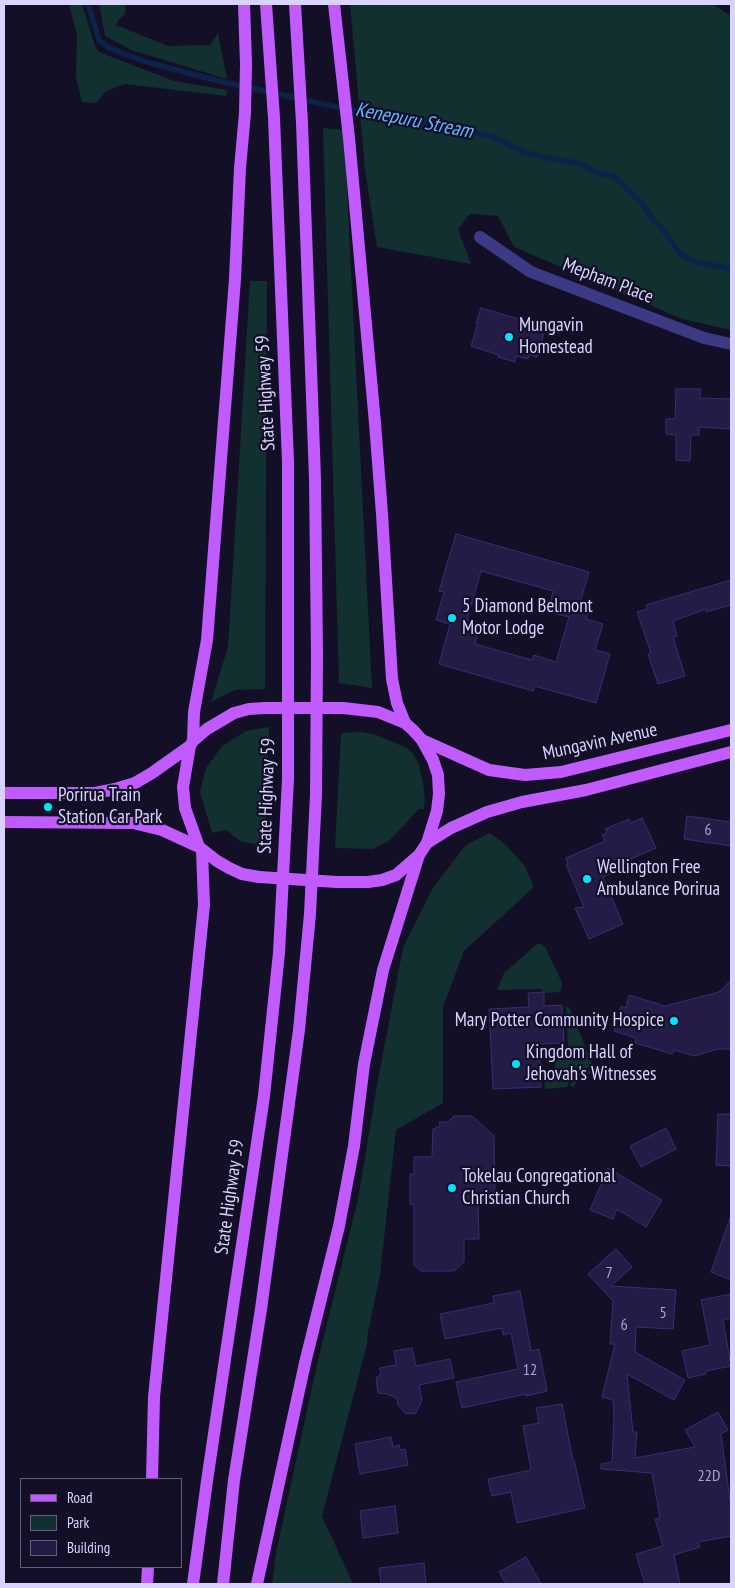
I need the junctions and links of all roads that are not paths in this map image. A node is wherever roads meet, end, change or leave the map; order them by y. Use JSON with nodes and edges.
{"nodes":[{"id":1,"x":244,"y":4,"type":"edge"},
{"id":2,"x":266,"y":4,"type":"edge"},
{"id":3,"x":295,"y":4,"type":"edge"},
{"id":4,"x":334,"y":4,"type":"edge"},
{"id":5,"x":480,"y":237,"type":"dead end"},
{"id":6,"x":731,"y":344,"type":"edge"},
{"id":7,"x":405,"y":723,"type":"junction"},
{"id":8,"x":731,"y":730,"type":"edge"},
{"id":9,"x":422,"y":740,"type":"junction"},
{"id":10,"x":192,"y":744,"type":"junction"},
{"id":11,"x":731,"y":752,"type":"edge"},
{"id":12,"x":4,"y":793,"type":"edge"},
{"id":13,"x":4,"y":822,"type":"edge"},
{"id":14,"x":427,"y":842,"type":"junction"},
{"id":15,"x":201,"y":848,"type":"junction"},
{"id":16,"x":419,"y":855,"type":"junction"},
{"id":17,"x":152,"y":1478,"type":"edge"},
{"id":18,"x":148,"y":1568,"type":"edge"},
{"id":19,"x":147,"y":1584,"type":"edge"},
{"id":20,"x":193,"y":1584,"type":"edge"},
{"id":21,"x":222,"y":1584,"type":"edge"},
{"id":22,"x":258,"y":1584,"type":"edge"}],
"edges":[{"from":1,"to":10,"type":"main road"},
{"from":2,"to":20,"type":"main road","name":"State Highway 59"},
{"from":3,"to":21,"type":"main road"},
{"from":4,"to":7,"type":"main road"},
{"from":5,"to":6,"type":"street","name":"Mepham Place"},
{"from":7,"to":9,"type":"main road"},
{"from":7,"to":10,"type":"main road","bridge":true},
{"from":8,"to":9,"type":"main road","name":"Mungavin Avenue"},
{"from":9,"to":14,"type":"main road"},
{"from":10,"to":12,"type":"main road"},
{"from":10,"to":15,"type":"main road"},
{"from":11,"to":14,"type":"main road"},
{"from":13,"to":15,"type":"main road"},
{"from":14,"to":16,"type":"main road"},
{"from":15,"to":16,"type":"main road","bridge":true},
{"from":15,"to":17,"type":"main road"},
{"from":16,"to":22,"type":"main road"},
{"from":18,"to":19,"type":"main road"}]}
